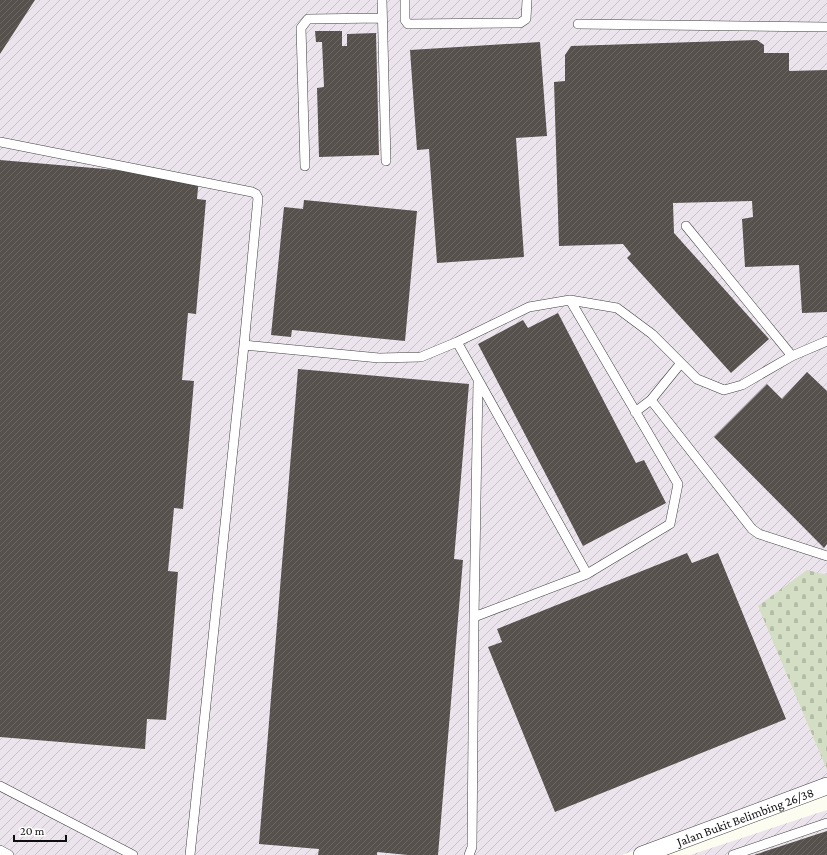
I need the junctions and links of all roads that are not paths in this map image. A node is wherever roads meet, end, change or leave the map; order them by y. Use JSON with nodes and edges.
{"nodes":[{"id":1,"x":382,"y":0,"type":"edge"},
{"id":2,"x":405,"y":0,"type":"edge"},
{"id":3,"x":527,"y":0,"type":"edge"},
{"id":4,"x":382,"y":18,"type":"junction"},
{"id":5,"x":578,"y":24,"type":"dead end"},
{"id":6,"x":827,"y":27,"type":"edge"},
{"id":7,"x":0,"y":142,"type":"edge"},
{"id":8,"x":386,"y":161,"type":"dead end"},
{"id":9,"x":305,"y":166,"type":"dead end"},
{"id":10,"x":686,"y":226,"type":"dead end"},
{"id":11,"x":570,"y":300,"type":"junction"},
{"id":12,"x":827,"y":341,"type":"edge"},
{"id":13,"x":457,"y":342,"type":"junction"},
{"id":14,"x":244,"y":345,"type":"junction"},
{"id":15,"x":792,"y":356,"type":"junction"},
{"id":16,"x":681,"y":363,"type":"junction"},
{"id":17,"x":478,"y":380,"type":"junction"},
{"id":18,"x":651,"y":400,"type":"junction"},
{"id":19,"x":635,"y":412,"type":"junction"},
{"id":20,"x":827,"y":556,"type":"edge"},
{"id":21,"x":587,"y":574,"type":"junction"},
{"id":22,"x":474,"y":617,"type":"junction"},
{"id":23,"x":0,"y":786,"type":"edge"},
{"id":24,"x":827,"y":786,"type":"edge"},
{"id":25,"x":827,"y":822,"type":"edge"},
{"id":26,"x":0,"y":850,"type":"edge"},
{"id":27,"x":9,"y":855,"type":"edge"},
{"id":28,"x":133,"y":855,"type":"edge"},
{"id":29,"x":190,"y":855,"type":"edge"},
{"id":30,"x":469,"y":855,"type":"edge"},
{"id":31,"x":642,"y":855,"type":"edge"},
{"id":32,"x":733,"y":855,"type":"edge"}],
"edges":[{"from":1,"to":4,"type":"lane"},
{"from":2,"to":3,"type":"lane"},
{"from":4,"to":8,"type":"lane"},
{"from":4,"to":9,"type":"lane"},
{"from":5,"to":6,"type":"lane"},
{"from":7,"to":14,"type":"lane"},
{"from":10,"to":15,"type":"lane"},
{"from":11,"to":13,"type":"lane"},
{"from":11,"to":16,"type":"lane"},
{"from":11,"to":19,"type":"lane"},
{"from":12,"to":15,"type":"lane"},
{"from":13,"to":14,"type":"lane"},
{"from":13,"to":17,"type":"lane"},
{"from":14,"to":29,"type":"lane"},
{"from":15,"to":16,"type":"lane"},
{"from":16,"to":18,"type":"lane"},
{"from":17,"to":21,"type":"lane"},
{"from":17,"to":22,"type":"lane"},
{"from":18,"to":19,"type":"lane"},
{"from":18,"to":20,"type":"lane"},
{"from":19,"to":21,"type":"lane"},
{"from":21,"to":22,"type":"lane"},
{"from":22,"to":30,"type":"lane"},
{"from":23,"to":28,"type":"lane"},
{"from":24,"to":31,"type":"street","name":"Jalan Bukit Belimbing 26/38"},
{"from":25,"to":32,"type":"lane"},
{"from":26,"to":27,"type":"lane"}]}
